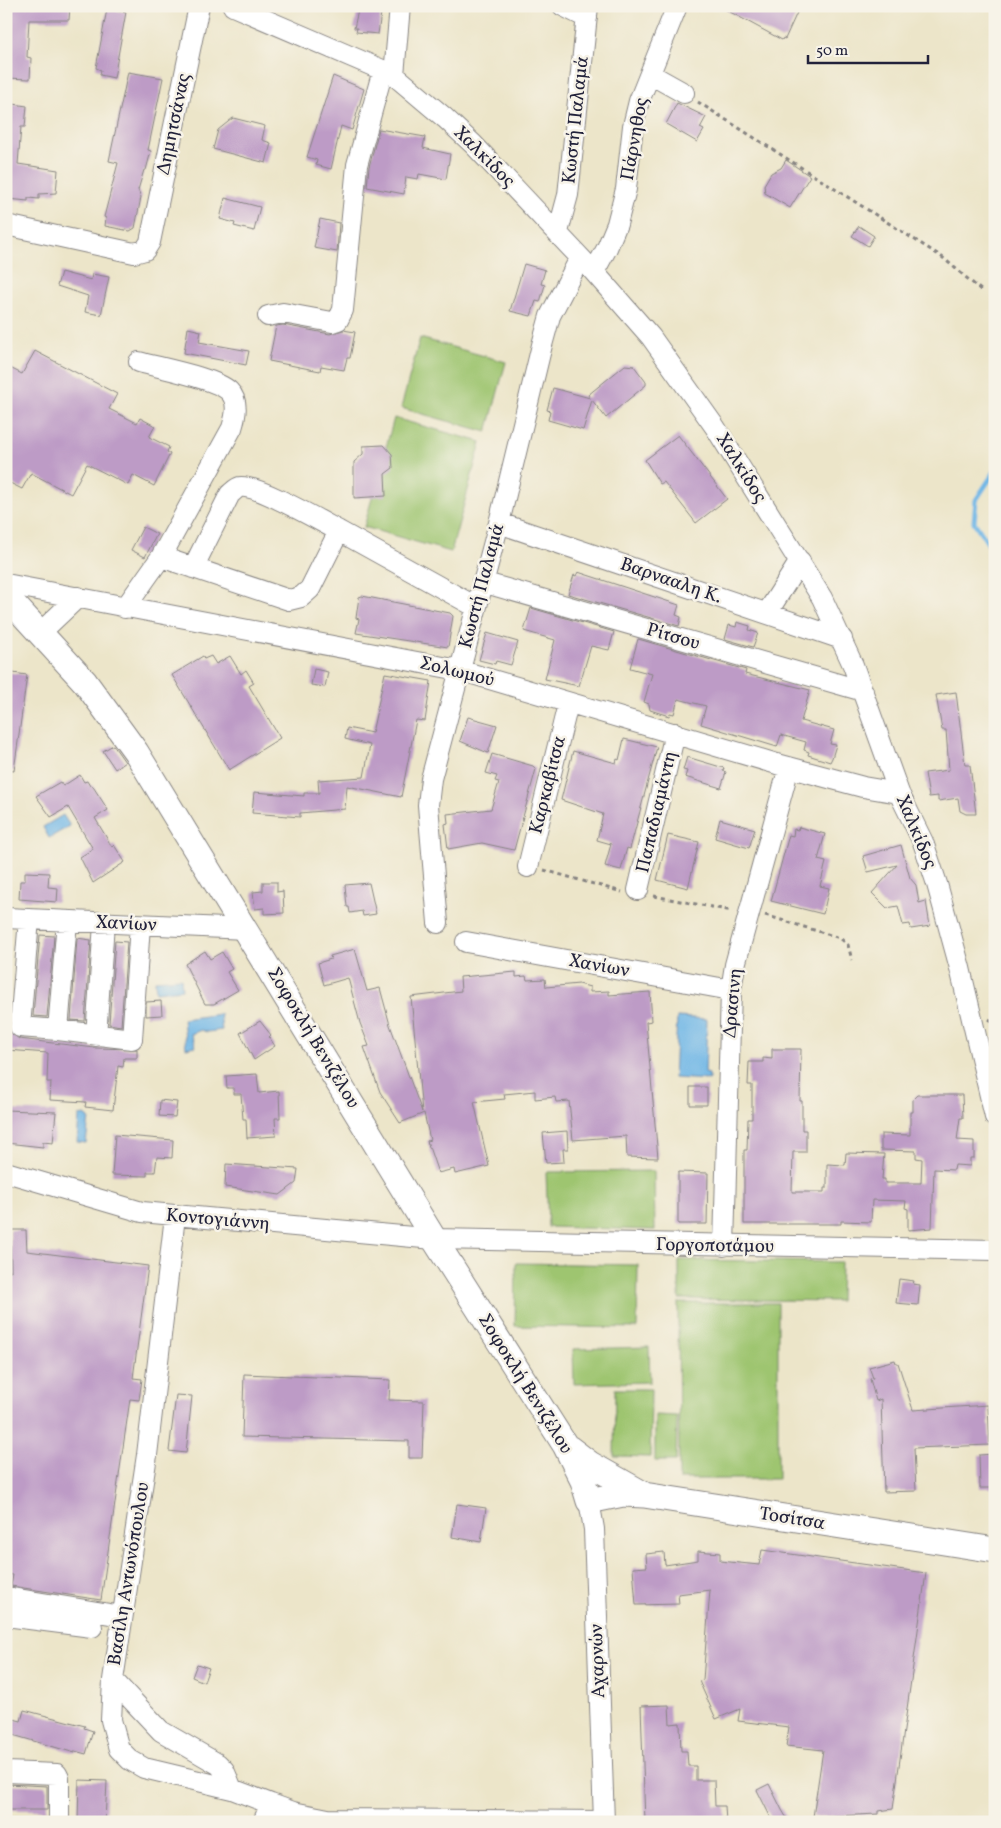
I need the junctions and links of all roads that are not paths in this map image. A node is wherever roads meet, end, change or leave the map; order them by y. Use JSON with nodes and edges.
{"nodes":[{"id":1,"x":199,"y":6,"type":"edge"},
{"id":2,"x":233,"y":6,"type":"edge"},
{"id":3,"x":400,"y":6,"type":"edge"},
{"id":4,"x":563,"y":6,"type":"edge"},
{"id":5,"x":677,"y":6,"type":"edge"},
{"id":6,"x":588,"y":12,"type":"edge"},
{"id":7,"x":388,"y":72,"type":"junction"},
{"id":8,"x":650,"y":74,"type":"junction"},
{"id":9,"x":684,"y":93,"type":"road end"},
{"id":10,"x":6,"y":225,"type":"edge"},
{"id":11,"x":558,"y":232,"type":"junction"},
{"id":12,"x":587,"y":265,"type":"junction"},
{"id":13,"x":268,"y":316,"type":"dead end"},
{"id":14,"x":139,"y":362,"type":"dead end"},
{"id":15,"x":500,"y":523,"type":"junction"},
{"id":16,"x":339,"y":531,"type":"junction"},
{"id":17,"x":161,"y":557,"type":"junction"},
{"id":18,"x":800,"y":561,"type":"junction"},
{"id":19,"x":193,"y":568,"type":"junction"},
{"id":20,"x":482,"y":582,"type":"junction"},
{"id":21,"x":6,"y":584,"type":"edge"},
{"id":22,"x":6,"y":596,"type":"edge"},
{"id":23,"x":78,"y":596,"type":"junction"},
{"id":24,"x":476,"y":607,"type":"junction"},
{"id":25,"x":125,"y":608,"type":"junction"},
{"id":26,"x":767,"y":613,"type":"junction"},
{"id":27,"x":40,"y":633,"type":"junction"},
{"id":28,"x":842,"y":639,"type":"junction"},
{"id":29,"x":459,"y":670,"type":"junction"},
{"id":30,"x":862,"y":691,"type":"junction"},
{"id":31,"x":568,"y":704,"type":"junction"},
{"id":32,"x":675,"y":733,"type":"junction"},
{"id":33,"x":789,"y":767,"type":"junction"},
{"id":34,"x":899,"y":793,"type":"junction"},
{"id":35,"x":528,"y":867,"type":"road end"},
{"id":36,"x":638,"y":890,"type":"road end"},
{"id":37,"x":6,"y":918,"type":"edge"},
{"id":38,"x":29,"y":919,"type":"junction"},
{"id":39,"x":67,"y":921,"type":"junction"},
{"id":40,"x":438,"y":923,"type":"dead end"},
{"id":41,"x":104,"y":924,"type":"junction"},
{"id":42,"x":140,"y":925,"type":"junction"},
{"id":43,"x":246,"y":929,"type":"junction"},
{"id":44,"x":466,"y":942,"type":"dead end"},
{"id":45,"x":731,"y":990,"type":"junction"},
{"id":46,"x":58,"y":1030,"type":"junction"},
{"id":47,"x":96,"y":1036,"type":"junction"},
{"id":48,"x":995,"y":1117,"type":"edge"},
{"id":49,"x":6,"y":1172,"type":"edge"},
{"id":50,"x":175,"y":1216,"type":"junction"},
{"id":51,"x":434,"y":1239,"type":"junction"},
{"id":52,"x":724,"y":1246,"type":"junction"},
{"id":53,"x":995,"y":1250,"type":"edge"},
{"id":54,"x":565,"y":1445,"type":"junction"},
{"id":55,"x":644,"y":1495,"type":"junction"},
{"id":56,"x":589,"y":1501,"type":"junction"},
{"id":57,"x":995,"y":1550,"type":"edge"},
{"id":58,"x":6,"y":1597,"type":"edge"},
{"id":59,"x":6,"y":1616,"type":"edge"},
{"id":60,"x":122,"y":1616,"type":"junction"},
{"id":61,"x":92,"y":1627,"type":"dead end"},
{"id":62,"x":113,"y":1680,"type":"junction"},
{"id":63,"x":6,"y":1772,"type":"edge"},
{"id":64,"x":232,"y":1789,"type":"junction"},
{"id":65,"x":267,"y":1813,"type":"edge"},
{"id":66,"x":59,"y":1822,"type":"edge"},
{"id":67,"x":604,"y":1822,"type":"edge"}],
"edges":[{"from":1,"to":10,"type":"street","name":"Δημητσάνας"},
{"from":2,"to":7,"type":"street","name":"Χαλκίδος"},
{"from":3,"to":7,"type":"street"},
{"from":4,"to":6,"type":"street"},
{"from":5,"to":8,"type":"street","name":"Πάρνηθος"},
{"from":6,"to":11,"type":"street","name":"Κωστή Παλαμά"},
{"from":7,"to":11,"type":"street","name":"Χαλκίδος"},
{"from":7,"to":13,"type":"street"},
{"from":8,"to":9,"type":"street"},
{"from":8,"to":12,"type":"street","name":"Πάρνηθος"},
{"from":11,"to":12,"type":"street","name":"Χαλκίδος"},
{"from":12,"to":15,"type":"street","name":"Κωστή Παλαμά"},
{"from":12,"to":18,"type":"street","name":"Χαλκίδος"},
{"from":14,"to":17,"type":"street"},
{"from":15,"to":20,"type":"street","name":"Κωστή Παλαμά"},
{"from":15,"to":26,"type":"street","name":"Βαρνααλη Κ."},
{"from":16,"to":19,"type":"street"},
{"from":16,"to":19,"type":"street"},
{"from":16,"to":24,"type":"street"},
{"from":17,"to":19,"type":"street"},
{"from":17,"to":25,"type":"street"},
{"from":18,"to":26,"type":"street"},
{"from":18,"to":28,"type":"street","name":"Χαλκίδος"},
{"from":20,"to":24,"type":"street","name":"Κωστή Παλαμά"},
{"from":20,"to":30,"type":"street","name":"Ρίτσου"},
{"from":21,"to":23,"type":"street","name":"Σολωμού"},
{"from":22,"to":27,"type":"main road","name":"Σοφοκλή Βενιζέλου"},
{"from":23,"to":25,"type":"street","name":"Σολωμού"},
{"from":23,"to":27,"type":"street"},
{"from":24,"to":29,"type":"street","name":"Κωστή Παλαμά"},
{"from":25,"to":29,"type":"street","name":"Σολωμού"},
{"from":26,"to":28,"type":"street","name":"Βαρνααλη Κ."},
{"from":27,"to":43,"type":"main road","name":"Σοφοκλή Βενιζέλου"},
{"from":28,"to":30,"type":"street","name":"Χαλκίδος"},
{"from":29,"to":31,"type":"street","name":"Σολωμού"},
{"from":29,"to":40,"type":"street","name":"Κωστή Παλαμά"},
{"from":30,"to":34,"type":"street","name":"Χαλκίδος"},
{"from":31,"to":32,"type":"street","name":"Σολωμού"},
{"from":31,"to":35,"type":"street","name":"Καρκαβίτσα"},
{"from":32,"to":33,"type":"street","name":"Σολωμού"},
{"from":32,"to":36,"type":"street","name":"Παπαδιαμάντη"},
{"from":33,"to":34,"type":"street","name":"Σολωμού"},
{"from":33,"to":45,"type":"street","name":"Δρασινη"},
{"from":34,"to":48,"type":"street","name":"Χαλκίδος"},
{"from":37,"to":38,"type":"street","name":"Χανίων"},
{"from":38,"to":39,"type":"street","name":"Χανίων"},
{"from":38,"to":46,"type":"street"},
{"from":39,"to":41,"type":"street","name":"Χανίων"},
{"from":39,"to":46,"type":"street"},
{"from":41,"to":42,"type":"street","name":"Χανίων"},
{"from":41,"to":47,"type":"street"},
{"from":42,"to":43,"type":"street","name":"Χανίων"},
{"from":42,"to":47,"type":"street"},
{"from":43,"to":51,"type":"main road","name":"Σοφοκλή Βενιζέλου"},
{"from":44,"to":45,"type":"street","name":"Χανίων"},
{"from":45,"to":52,"type":"street","name":"Δρασινη"},
{"from":46,"to":47,"type":"street"},
{"from":49,"to":50,"type":"street","name":"Κοντογιάννη"},
{"from":50,"to":51,"type":"street","name":"Κοντογιάννη"},
{"from":50,"to":60,"type":"street","name":"Βασίλη Αντωνόπουλου"},
{"from":51,"to":52,"type":"street","name":"Γοργοποτάμου"},
{"from":51,"to":54,"type":"main road","name":"Σοφοκλή Βενιζέλου"},
{"from":52,"to":53,"type":"street","name":"Γοργοποτάμου"},
{"from":54,"to":55,"type":"main road"},
{"from":54,"to":56,"type":"main road","name":"Σοφοκλή Βενιζέλου"},
{"from":55,"to":56,"type":"main road","name":"Τοσίτσα"},
{"from":55,"to":57,"type":"main road","name":"Τοσίτσα"},
{"from":56,"to":67,"type":"street","name":"Αχαρνών"},
{"from":58,"to":60,"type":"street"},
{"from":59,"to":61,"type":"street"},
{"from":60,"to":62,"type":"street","name":"Βασίλη Αντωνόπουλου"},
{"from":62,"to":64,"type":"street"},
{"from":62,"to":64,"type":"street","name":"Βασίλη Αντωνόπουλου"},
{"from":63,"to":66,"type":"street"},
{"from":64,"to":65,"type":"street","name":"Βασίλη Αντωνόπουλου"},
{"from":65,"to":67,"type":"street","name":"Βασίλη Αντωνόπουλου"}]}
